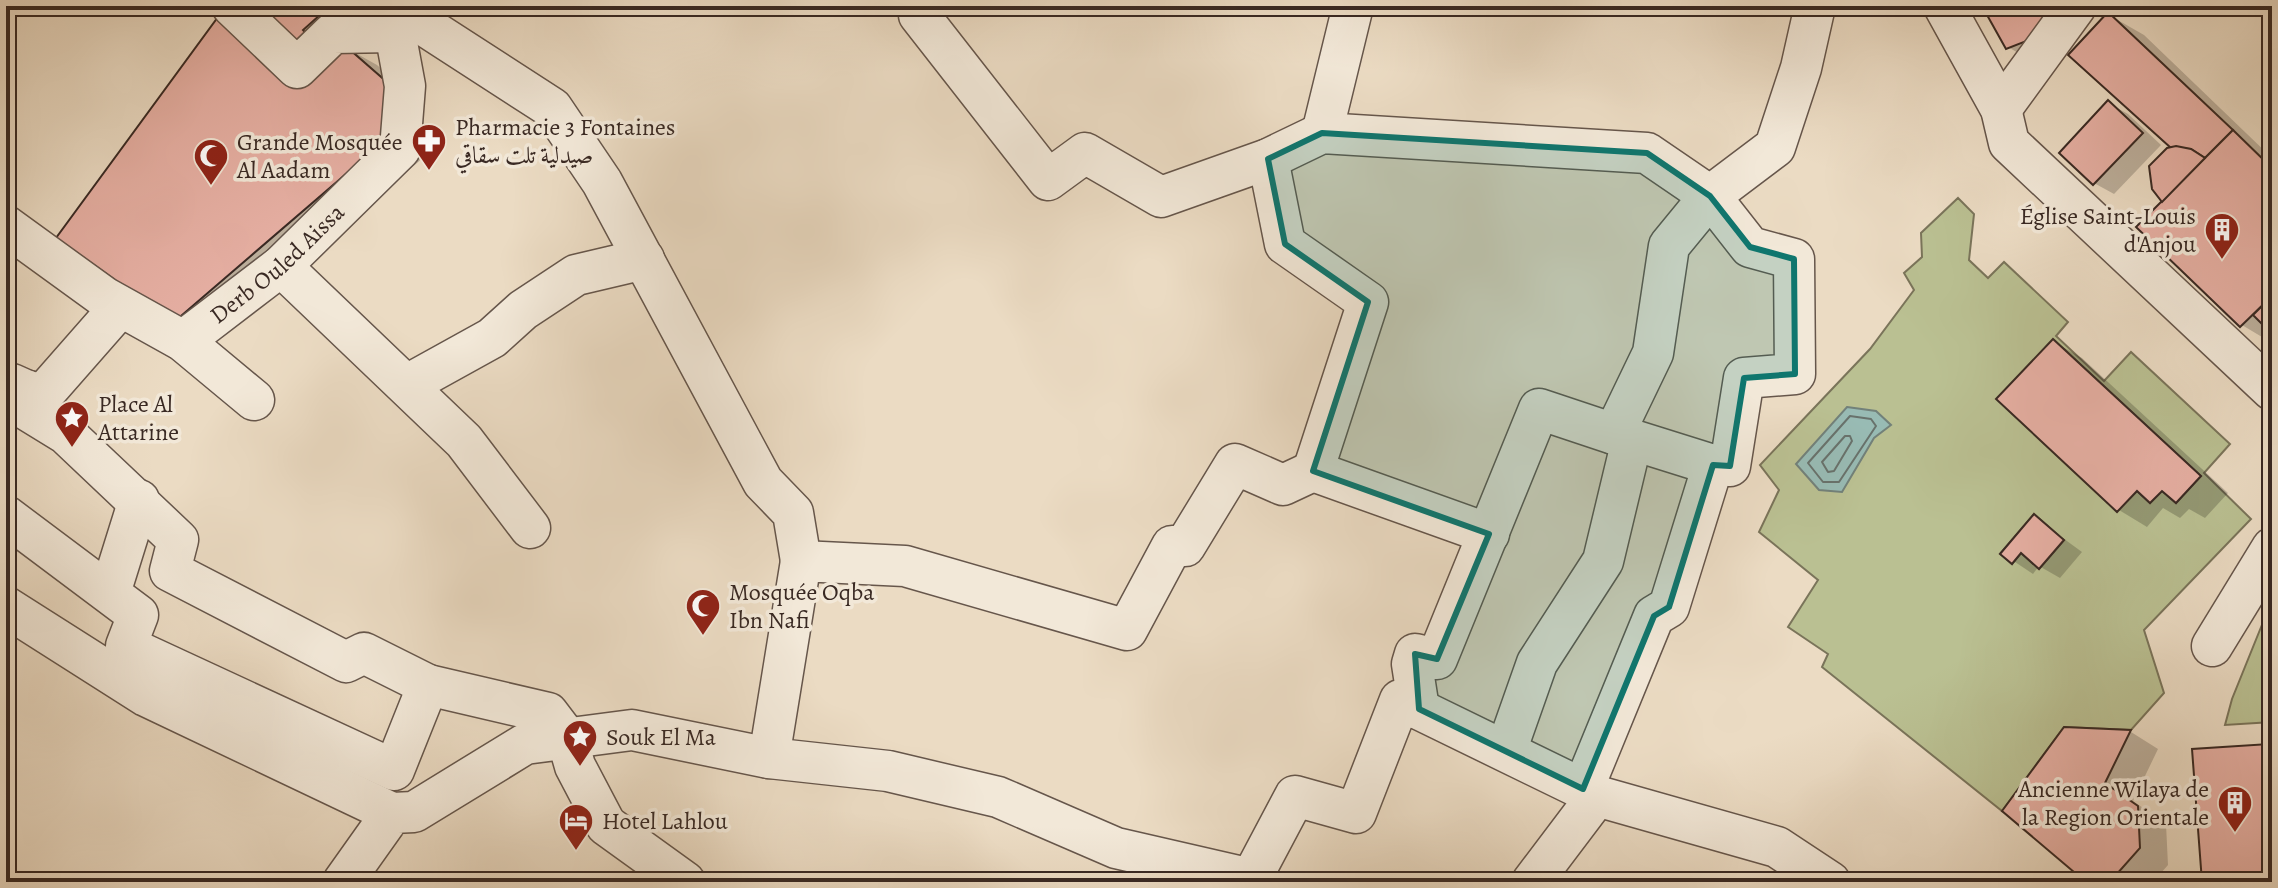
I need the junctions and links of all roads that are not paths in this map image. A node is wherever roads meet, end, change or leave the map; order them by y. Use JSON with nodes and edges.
{"nodes":[{"id":1,"x":232,"y":6,"type":"edge"},
{"id":2,"x":919,"y":6,"type":"edge"},
{"id":3,"x":1353,"y":6,"type":"edge"},
{"id":4,"x":1815,"y":6,"type":"edge"},
{"id":5,"x":1944,"y":6,"type":"edge"},
{"id":6,"x":2076,"y":6,"type":"edge"},
{"id":7,"x":402,"y":17,"type":"edge"},
{"id":8,"x":2001,"y":109,"type":"junction"},
{"id":9,"x":1322,"y":133,"type":"junction"},
{"id":10,"x":1268,"y":159,"type":"junction"},
{"id":11,"x":1710,"y":196,"type":"junction"},
{"id":12,"x":6,"y":226,"type":"edge"},
{"id":13,"x":644,"y":259,"type":"junction"},
{"id":14,"x":281,"y":266,"type":"junction"},
{"id":15,"x":120,"y":307,"type":"junction"},
{"id":16,"x":183,"y":341,"type":"junction"},
{"id":17,"x":407,"y":385,"type":"junction"},
{"id":18,"x":17,"y":386,"type":"edge"},
{"id":19,"x":2272,"y":390,"type":"edge"},
{"id":20,"x":254,"y":400,"type":"dead end"},
{"id":21,"x":1623,"y":437,"type":"junction"},
{"id":22,"x":1713,"y":465,"type":"junction"},
{"id":23,"x":1313,"y":471,"type":"junction"},
{"id":24,"x":139,"y":500,"type":"junction"},
{"id":25,"x":6,"y":516,"type":"edge"},
{"id":26,"x":530,"y":528,"type":"dead end"},
{"id":27,"x":1489,"y":534,"type":"junction"},
{"id":28,"x":2272,"y":548,"type":"edge"},
{"id":29,"x":801,"y":561,"type":"junction"},
{"id":30,"x":110,"y":593,"type":"junction"},
{"id":31,"x":6,"y":607,"type":"edge"},
{"id":32,"x":2212,"y":646,"type":"dead end"},
{"id":33,"x":428,"y":685,"type":"junction"},
{"id":34,"x":1419,"y":709,"type":"junction"},
{"id":35,"x":274,"y":735,"type":"junction"},
{"id":36,"x":1506,"y":751,"type":"junction"},
{"id":37,"x":571,"y":752,"type":"junction"},
{"id":38,"x":769,"y":758,"type":"junction"},
{"id":39,"x":1590,"y":792,"type":"junction"},
{"id":40,"x":392,"y":813,"type":"junction"},
{"id":41,"x":1200,"y":875,"type":"edge"},
{"id":42,"x":343,"y":882,"type":"edge"},
{"id":43,"x":685,"y":882,"type":"edge"},
{"id":44,"x":1532,"y":882,"type":"edge"},
{"id":45,"x":1830,"y":882,"type":"edge"}],
"edges":[{"from":1,"to":7,"type":"street"},
{"from":2,"to":10,"type":"street"},
{"from":3,"to":9,"type":"street"},
{"from":4,"to":11,"type":"street"},
{"from":5,"to":8,"type":"street"},
{"from":6,"to":8,"type":"street"},
{"from":7,"to":13,"type":"street"},
{"from":7,"to":14,"type":"street","name":"Derb Ouled Aissa"},
{"from":8,"to":19,"type":"street"},
{"from":9,"to":10,"type":"street"},
{"from":9,"to":11,"type":"street"},
{"from":10,"to":23,"type":"street"},
{"from":11,"to":21,"type":"street"},
{"from":11,"to":22,"type":"street"},
{"from":12,"to":15,"type":"street"},
{"from":13,"to":17,"type":"street"},
{"from":13,"to":29,"type":"street"},
{"from":14,"to":16,"type":"street","name":"Derb Ouled Aissa"},
{"from":14,"to":17,"type":"street"},
{"from":15,"to":16,"type":"street"},
{"from":15,"to":18,"type":"street"},
{"from":16,"to":20,"type":"street"},
{"from":17,"to":26,"type":"street"},
{"from":18,"to":24,"type":"street"},
{"from":21,"to":22,"type":"street"},
{"from":21,"to":27,"type":"street"},
{"from":21,"to":36,"type":"street"},
{"from":22,"to":39,"type":"street"},
{"from":23,"to":27,"type":"street"},
{"from":23,"to":29,"type":"street"},
{"from":24,"to":30,"type":"street"},
{"from":24,"to":33,"type":"street"},
{"from":25,"to":30,"type":"street"},
{"from":27,"to":34,"type":"street"},
{"from":28,"to":32,"type":"street"},
{"from":29,"to":38,"type":"street"},
{"from":30,"to":35,"type":"street"},
{"from":31,"to":35,"type":"street"},
{"from":33,"to":35,"type":"street"},
{"from":33,"to":37,"type":"street"},
{"from":34,"to":36,"type":"street"},
{"from":34,"to":41,"type":"street"},
{"from":35,"to":40,"type":"street"},
{"from":36,"to":39,"type":"street"},
{"from":37,"to":38,"type":"street"},
{"from":37,"to":40,"type":"street"},
{"from":37,"to":43,"type":"street"},
{"from":38,"to":41,"type":"street"},
{"from":39,"to":44,"type":"street"},
{"from":39,"to":45,"type":"street"},
{"from":40,"to":42,"type":"street"}]}
